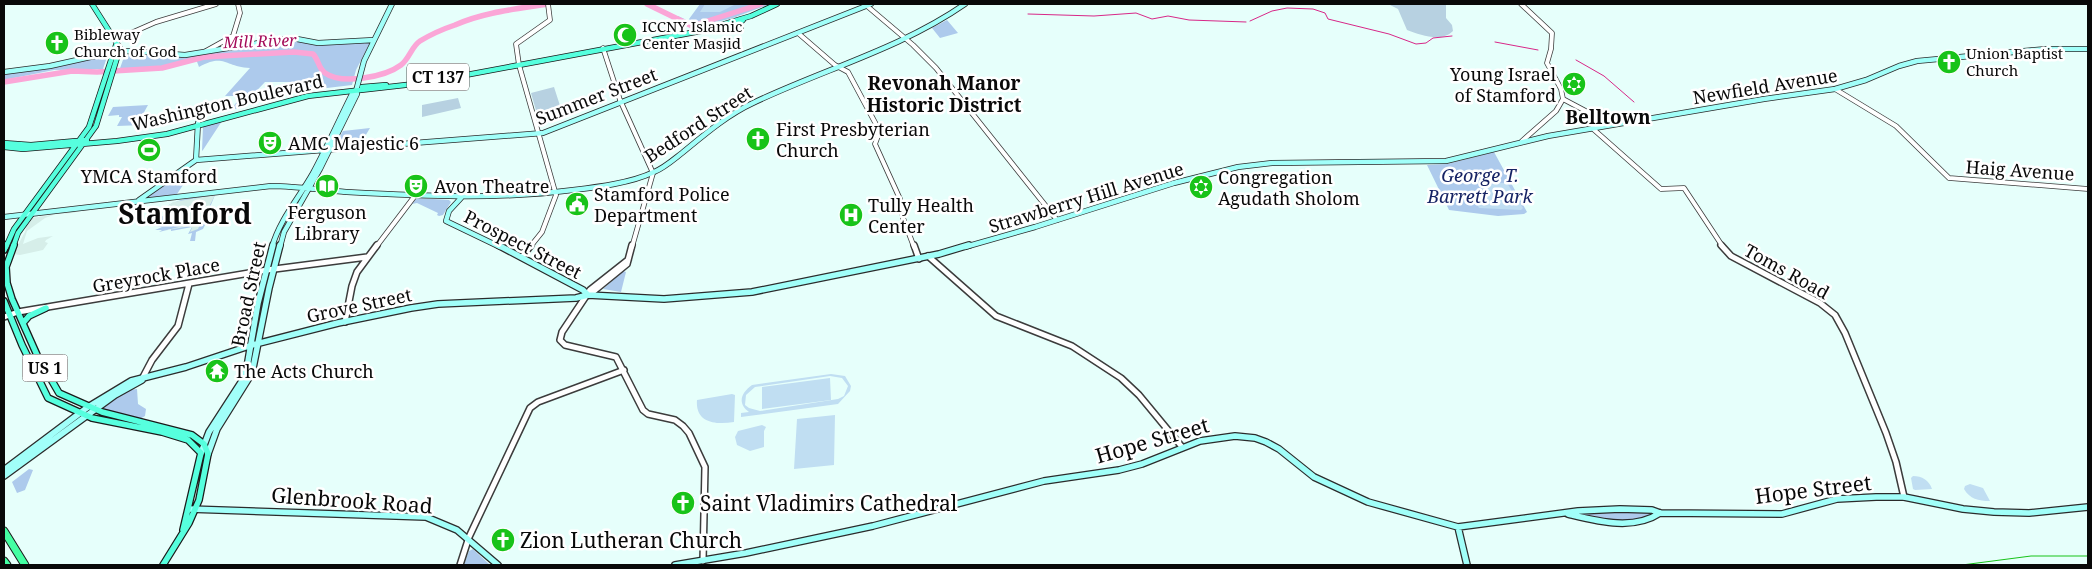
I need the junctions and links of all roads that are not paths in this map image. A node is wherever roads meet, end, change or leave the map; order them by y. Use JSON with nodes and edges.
{"nodes":[{"id":1,"x":92,"y":4,"type":"edge"},
{"id":2,"x":216,"y":4,"type":"edge"},
{"id":3,"x":238,"y":4,"type":"edge"},
{"id":4,"x":392,"y":4,"type":"edge"},
{"id":5,"x":775,"y":4,"type":"edge"},
{"id":6,"x":965,"y":4,"type":"edge"},
{"id":7,"x":1522,"y":4,"type":"edge"},
{"id":8,"x":869,"y":5,"type":"edge"},
{"id":9,"x":548,"y":6,"type":"edge"},
{"id":10,"x":705,"y":30,"type":"junction"},
{"id":11,"x":798,"y":33,"type":"junction"},
{"id":12,"x":676,"y":35,"type":"junction"},
{"id":13,"x":906,"y":38,"type":"junction"},
{"id":14,"x":374,"y":40,"type":"junction"},
{"id":15,"x":116,"y":41,"type":"junction"},
{"id":16,"x":604,"y":49,"type":"junction"},
{"id":17,"x":2088,"y":49,"type":"edge"},
{"id":18,"x":203,"y":52,"type":"junction"},
{"id":19,"x":118,"y":53,"type":"junction"},
{"id":20,"x":112,"y":54,"type":"junction"},
{"id":21,"x":518,"y":64,"type":"junction"},
{"id":22,"x":841,"y":68,"type":"junction"},
{"id":23,"x":4,"y":72,"type":"edge"},
{"id":24,"x":357,"y":87,"type":"junction"},
{"id":25,"x":1835,"y":89,"type":"junction"},
{"id":26,"x":1563,"y":99,"type":"junction"},
{"id":27,"x":621,"y":103,"type":"junction"},
{"id":28,"x":198,"y":124,"type":"junction"},
{"id":29,"x":1612,"y":125,"type":"junction"},
{"id":30,"x":1592,"y":128,"type":"junction"},
{"id":31,"x":539,"y":133,"type":"junction"},
{"id":32,"x":1522,"y":141,"type":"junction"},
{"id":33,"x":81,"y":142,"type":"junction"},
{"id":34,"x":4,"y":145,"type":"edge"},
{"id":35,"x":328,"y":150,"type":"junction"},
{"id":36,"x":196,"y":160,"type":"junction"},
{"id":37,"x":1446,"y":161,"type":"joint"},
{"id":38,"x":653,"y":173,"type":"junction"},
{"id":39,"x":305,"y":189,"type":"junction"},
{"id":40,"x":2088,"y":189,"type":"edge"},
{"id":41,"x":555,"y":193,"type":"junction"},
{"id":42,"x":414,"y":197,"type":"junction"},
{"id":43,"x":454,"y":200,"type":"junction"},
{"id":44,"x":135,"y":202,"type":"junction"},
{"id":45,"x":31,"y":214,"type":"junction"},
{"id":46,"x":24,"y":215,"type":"junction"},
{"id":47,"x":4,"y":217,"type":"edge"},
{"id":48,"x":1057,"y":220,"type":"junction"},
{"id":49,"x":4,"y":250,"type":"edge"},
{"id":50,"x":928,"y":256,"type":"junction"},
{"id":51,"x":366,"y":257,"type":"junction"},
{"id":52,"x":522,"y":257,"type":"junction"},
{"id":53,"x":919,"y":259,"type":"junction"},
{"id":54,"x":267,"y":270,"type":"junction"},
{"id":55,"x":274,"y":270,"type":"junction"},
{"id":56,"x":189,"y":284,"type":"junction"},
{"id":57,"x":588,"y":295,"type":"junction"},
{"id":58,"x":4,"y":303,"type":"edge"},
{"id":59,"x":46,"y":308,"type":"junction"},
{"id":60,"x":18,"y":312,"type":"junction"},
{"id":61,"x":5,"y":315,"type":"edge"},
{"id":62,"x":345,"y":322,"type":"junction"},
{"id":63,"x":23,"y":323,"type":"junction"},
{"id":64,"x":259,"y":343,"type":"junction"},
{"id":65,"x":252,"y":345,"type":"junction"},
{"id":66,"x":624,"y":370,"type":"junction"},
{"id":67,"x":142,"y":380,"type":"junction"},
{"id":68,"x":91,"y":408,"type":"junction"},
{"id":69,"x":83,"y":415,"type":"junction"},
{"id":70,"x":204,"y":444,"type":"junction"},
{"id":71,"x":1182,"y":448,"type":"junction"},
{"id":72,"x":205,"y":454,"type":"junction"},
{"id":73,"x":4,"y":470,"type":"edge"},
{"id":74,"x":4,"y":476,"type":"edge"},
{"id":75,"x":1904,"y":497,"type":"junction"},
{"id":76,"x":2088,"y":507,"type":"edge"},
{"id":77,"x":196,"y":508,"type":"junction"},
{"id":78,"x":189,"y":509,"type":"junction"},
{"id":79,"x":1565,"y":513,"type":"junction"},
{"id":80,"x":1660,"y":513,"type":"junction"},
{"id":81,"x":1458,"y":527,"type":"junction"},
{"id":82,"x":4,"y":531,"type":"edge"},
{"id":83,"x":183,"y":531,"type":"junction"},
{"id":84,"x":469,"y":537,"type":"junction"},
{"id":85,"x":4,"y":561,"type":"edge"},
{"id":86,"x":703,"y":561,"type":"junction"},
{"id":87,"x":7,"y":565,"type":"edge"},
{"id":88,"x":25,"y":565,"type":"edge"},
{"id":89,"x":163,"y":565,"type":"edge"},
{"id":90,"x":460,"y":565,"type":"edge"},
{"id":91,"x":498,"y":565,"type":"edge"},
{"id":92,"x":675,"y":565,"type":"edge"},
{"id":93,"x":1467,"y":565,"type":"edge"}],
"edges":[{"from":1,"to":15,"type":"main road","number":"US 1"},
{"from":2,"to":15,"type":"street"},
{"from":3,"to":18,"type":"street"},
{"from":4,"to":14,"type":"main road","name":"Broad Street"},
{"from":5,"to":10,"type":"main road","name":"Washington Boulevard","number":"CT 137"},
{"from":5,"to":10,"type":"main road"},
{"from":5,"to":12,"type":"main road","name":"Washington Boulevard","number":"CT 137"},
{"from":6,"to":13,"type":"main road","name":"Bedford Street"},
{"from":7,"to":26,"type":"street"},
{"from":8,"to":11,"type":"main road","name":"Summer Street"},
{"from":8,"to":13,"type":"street"},
{"from":9,"to":21,"type":"street"},
{"from":10,"to":12,"type":"main road","name":"Washington Boulevard","number":"CT 137"},
{"from":11,"to":22,"type":"street"},
{"from":11,"to":27,"type":"main road","name":"Summer Street"},
{"from":12,"to":16,"type":"main road","name":"Washington Boulevard","number":"CT 137"},
{"from":13,"to":22,"type":"main road","name":"Bedford Street"},
{"from":13,"to":48,"type":"street"},
{"from":14,"to":18,"type":"main road"},
{"from":14,"to":24,"type":"main road","name":"Broad Street"},
{"from":15,"to":19,"type":"main road","number":"US 1"},
{"from":15,"to":20,"type":"main road","number":"US 1"},
{"from":16,"to":21,"type":"main road","name":"Washington Boulevard","number":"CT 137"},
{"from":16,"to":27,"type":"street"},
{"from":17,"to":25,"type":"main road","name":"Newfield Avenue"},
{"from":18,"to":19,"type":"main road"},
{"from":19,"to":20,"type":"main road"},
{"from":19,"to":33,"type":"main road","number":"US 1"},
{"from":20,"to":23,"type":"main road"},
{"from":20,"to":33,"type":"main road","number":"US 1"},
{"from":21,"to":24,"type":"main road","name":"Washington Boulevard","number":"CT 137"},
{"from":21,"to":31,"type":"street"},
{"from":22,"to":38,"type":"main road","name":"Bedford Street"},
{"from":22,"to":53,"type":"street"},
{"from":24,"to":28,"type":"main road","name":"Washington Boulevard","number":"CT 137"},
{"from":24,"to":35,"type":"main road","name":"Broad Street"},
{"from":25,"to":29,"type":"main road","name":"Newfield Avenue"},
{"from":25,"to":40,"type":"street","name":"Haig Avenue"},
{"from":26,"to":29,"type":"street"},
{"from":26,"to":32,"type":"street"},
{"from":27,"to":31,"type":"main road","name":"Summer Street"},
{"from":27,"to":38,"type":"street"},
{"from":28,"to":33,"type":"main road","name":"Washington Boulevard","number":"CT 137"},
{"from":28,"to":36,"type":"main road"},
{"from":29,"to":30,"type":"main road","name":"Newfield Avenue"},
{"from":30,"to":32,"type":"main road","name":"Newfield Avenue"},
{"from":30,"to":75,"type":"street","name":"Toms Road"},
{"from":31,"to":35,"type":"main road","name":"Summer Street"},
{"from":31,"to":41,"type":"street"},
{"from":32,"to":37,"type":"main road","name":"Newfield Avenue"},
{"from":33,"to":34,"type":"main road","name":"Washington Boulevard"},
{"from":33,"to":45,"type":"main road","number":"US 1"},
{"from":33,"to":46,"type":"main road","number":"US 1"},
{"from":35,"to":36,"type":"main road","name":"Summer Street"},
{"from":35,"to":39,"type":"main road","name":"Broad Street"},
{"from":36,"to":44,"type":"main road"},
{"from":37,"to":48,"type":"main road","name":"Strawberry Hill Avenue"},
{"from":38,"to":41,"type":"main road","name":"Bedford Street"},
{"from":38,"to":57,"type":"street"},
{"from":39,"to":42,"type":"main road"},
{"from":39,"to":44,"type":"main road"},
{"from":39,"to":54,"type":"main road","name":"Broad Street"},
{"from":39,"to":55,"type":"main road","name":"Broad Street"},
{"from":41,"to":43,"type":"main road","name":"Bedford Street"},
{"from":41,"to":52,"type":"street"},
{"from":42,"to":43,"type":"main road"},
{"from":42,"to":51,"type":"street"},
{"from":43,"to":52,"type":"main road","name":"Prospect Street"},
{"from":44,"to":45,"type":"main road"},
{"from":45,"to":46,"type":"main road"},
{"from":45,"to":60,"type":"main road","number":"US 1"},
{"from":46,"to":47,"type":"main road"},
{"from":46,"to":49,"type":"main road","number":"US 1"},
{"from":48,"to":50,"type":"main road","name":"Strawberry Hill Avenue"},
{"from":50,"to":53,"type":"main road","name":"Strawberry Hill Avenue"},
{"from":50,"to":71,"type":"street"},
{"from":51,"to":55,"type":"street","name":"Greyrock Place"},
{"from":51,"to":62,"type":"street"},
{"from":52,"to":57,"type":"main road","name":"Prospect Street"},
{"from":53,"to":57,"type":"main road","name":"Strawberry Hill Avenue"},
{"from":54,"to":55,"type":"street","name":"Greyrock Place"},
{"from":54,"to":56,"type":"street","name":"Greyrock Place"},
{"from":54,"to":65,"type":"main road","name":"Broad Street"},
{"from":55,"to":64,"type":"main road","name":"Broad Street"},
{"from":56,"to":59,"type":"street","name":"Greyrock Place"},
{"from":56,"to":67,"type":"street"},
{"from":57,"to":62,"type":"main road","name":"Grove Street"},
{"from":57,"to":66,"type":"street"},
{"from":58,"to":61,"type":"main road","number":"US 1"},
{"from":59,"to":60,"type":"street","name":"Greyrock Place"},
{"from":59,"to":63,"type":"main road"},
{"from":60,"to":61,"type":"street","name":"Greyrock Place"},
{"from":60,"to":63,"type":"main road","number":"US 1"},
{"from":61,"to":69,"type":"main road","number":"US 1"},
{"from":62,"to":64,"type":"main road","name":"Grove Street"},
{"from":63,"to":68,"type":"main road","number":"US 1"},
{"from":64,"to":65,"type":"main road","name":"Grove Street"},
{"from":64,"to":72,"type":"main road","name":"Broad Street"},
{"from":65,"to":67,"type":"main road","name":"Grove Street"},
{"from":65,"to":70,"type":"main road","name":"Broad Street"},
{"from":66,"to":84,"type":"street"},
{"from":66,"to":86,"type":"street"},
{"from":67,"to":68,"type":"main road","name":"Grove Street"},
{"from":68,"to":69,"type":"main road","name":"Grove Street"},
{"from":68,"to":70,"type":"main road","number":"US 1"},
{"from":69,"to":72,"type":"main road","number":"US 1"},
{"from":69,"to":73,"type":"main road","name":"Grove Street"},
{"from":69,"to":74,"type":"main road","name":"Grove Street"},
{"from":70,"to":72,"type":"main road"},
{"from":71,"to":81,"type":"main road","name":"Hope Street"},
{"from":71,"to":86,"type":"main road","name":"Hope Street"},
{"from":72,"to":77,"type":"main road"},
{"from":72,"to":78,"type":"main road"},
{"from":75,"to":76,"type":"main road","name":"Hope Street"},
{"from":75,"to":80,"type":"main road","name":"Hope Street"},
{"from":77,"to":78,"type":"main road","name":"Glenbrook Road"},
{"from":77,"to":83,"type":"main road"},
{"from":77,"to":84,"type":"main road","name":"Glenbrook Road"},
{"from":78,"to":83,"type":"main road"},
{"from":79,"to":80,"type":"main road","name":"Hope Street"},
{"from":79,"to":80,"type":"main road","name":"Hope Street"},
{"from":79,"to":81,"type":"main road","name":"Hope Street"},
{"from":81,"to":93,"type":"main road"},
{"from":82,"to":88,"type":"highway"},
{"from":83,"to":89,"type":"main road"},
{"from":84,"to":90,"type":"street"},
{"from":84,"to":91,"type":"main road","name":"Glenbrook Road"},
{"from":85,"to":87,"type":"highway"},
{"from":86,"to":92,"type":"main road","name":"Hope Street"}]}
